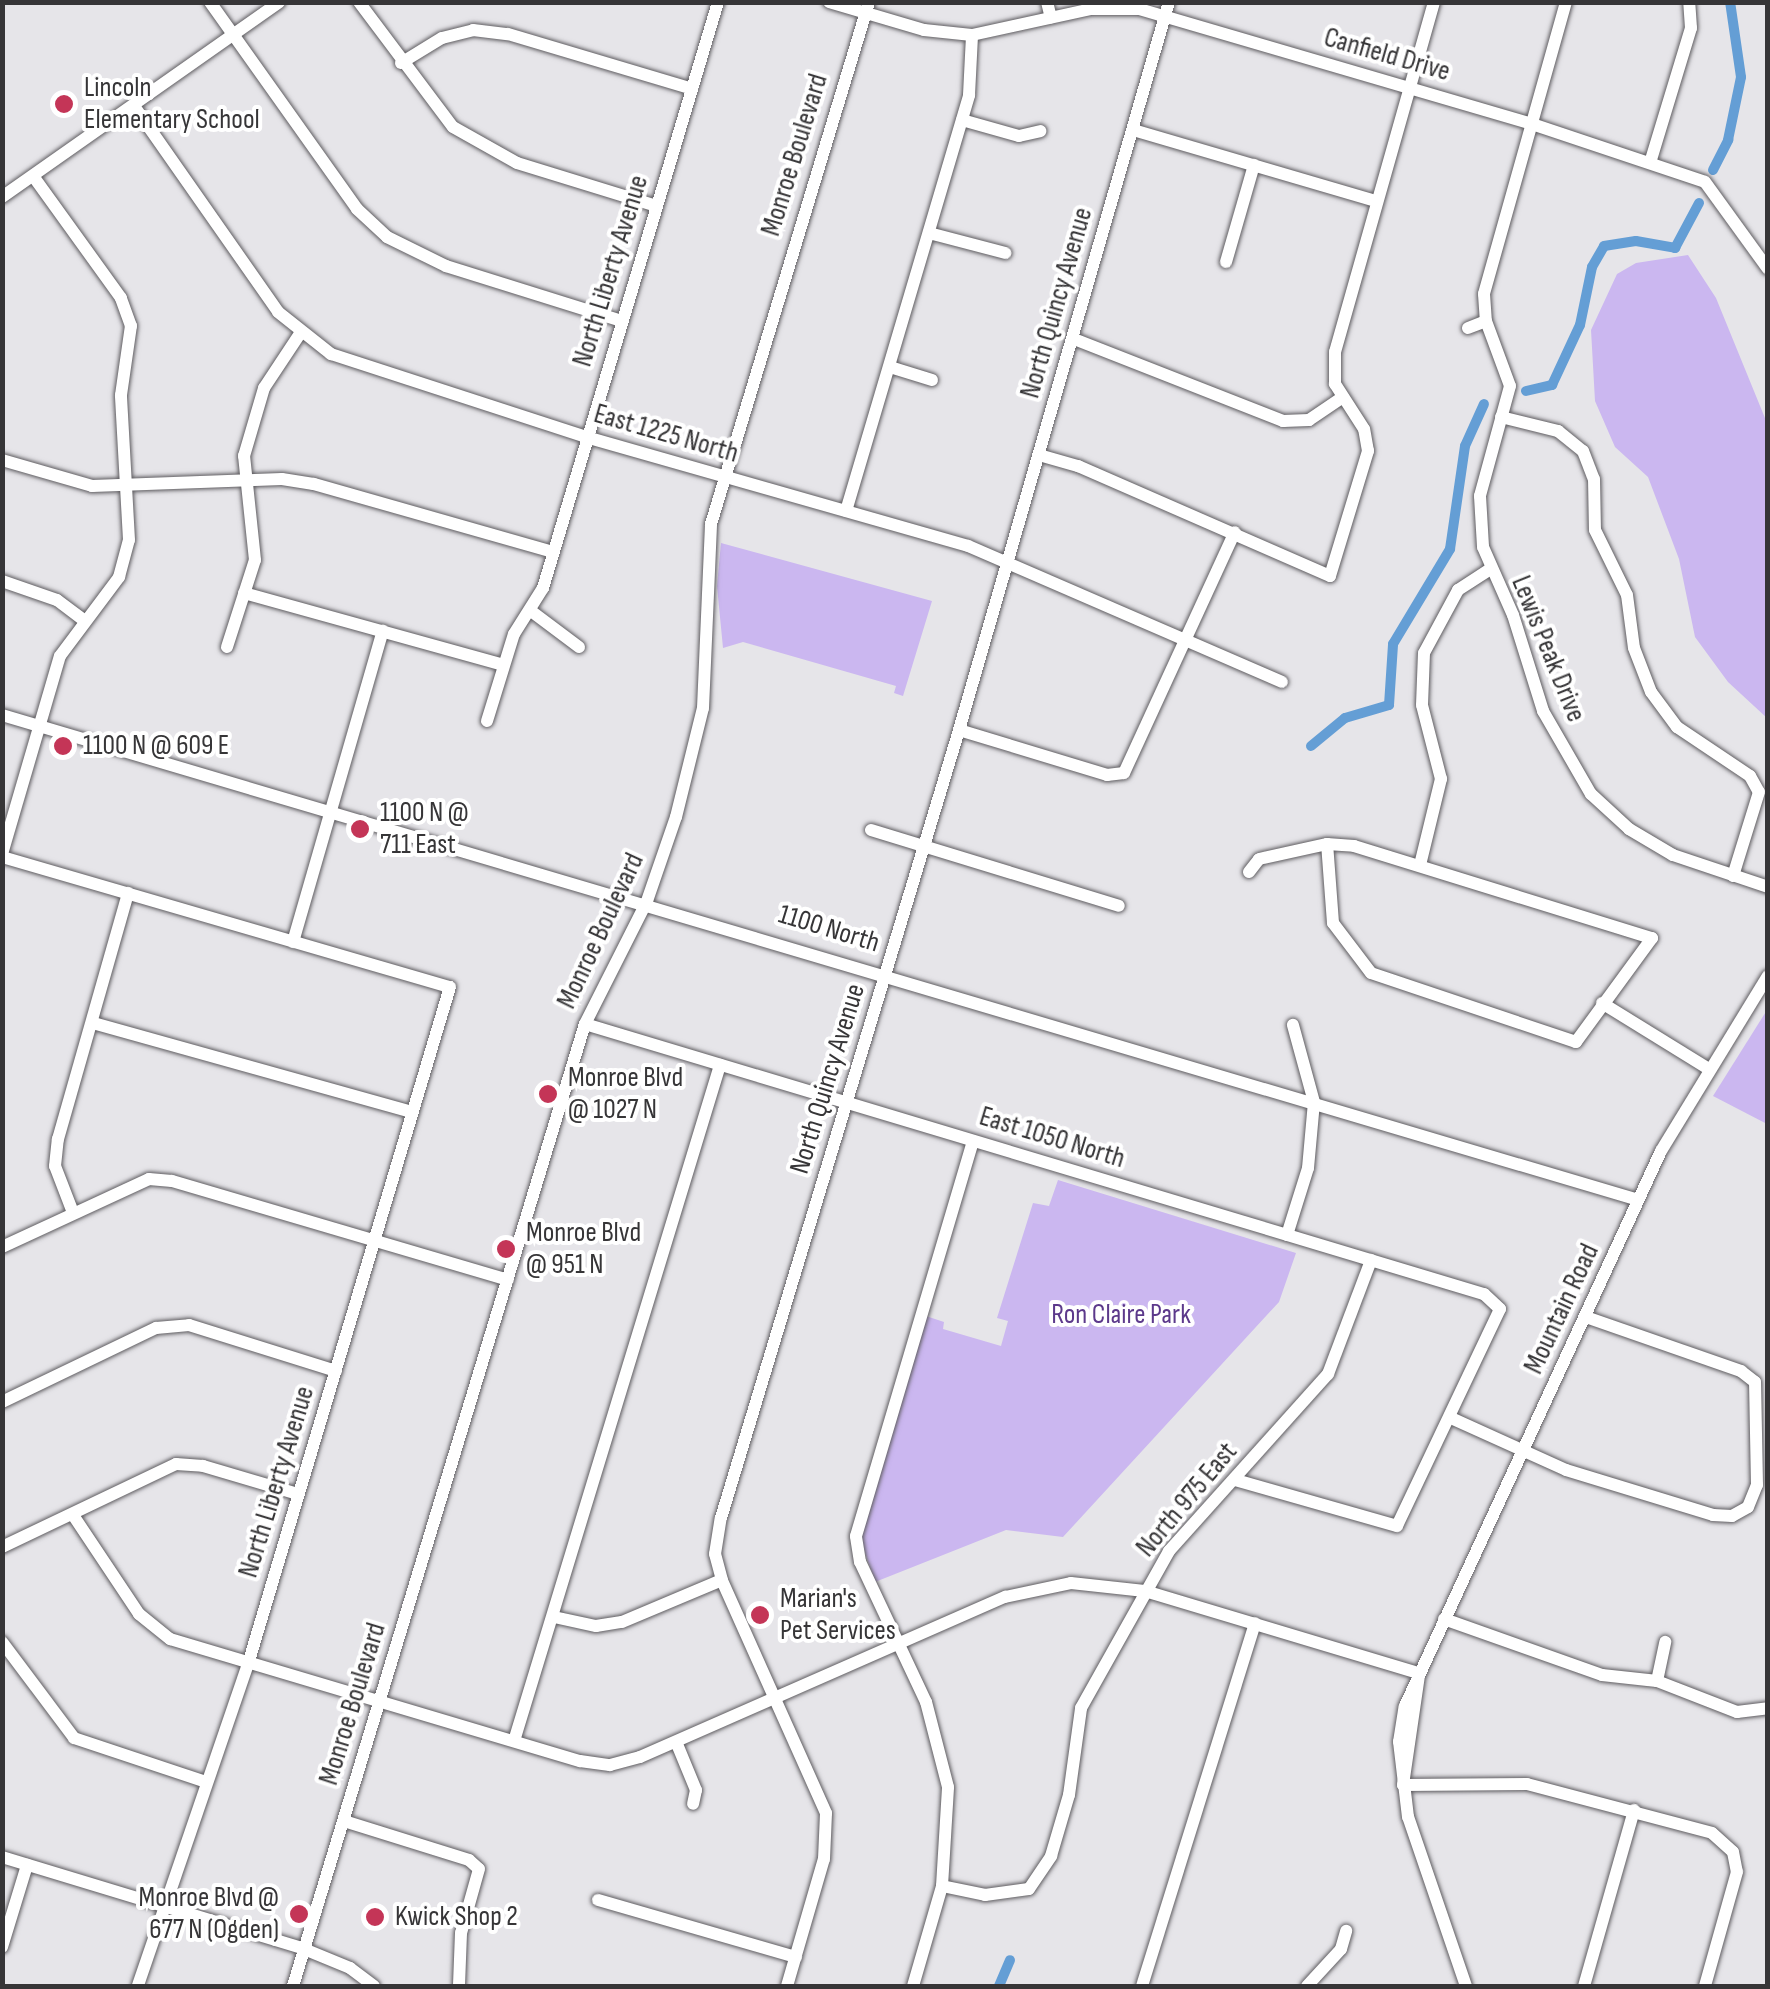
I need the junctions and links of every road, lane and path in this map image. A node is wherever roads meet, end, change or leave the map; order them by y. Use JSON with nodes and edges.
{"nodes":[{"id":1,"x":210,"y":2,"type":"edge"},
{"id":2,"x":279,"y":2,"type":"edge"},
{"id":3,"x":359,"y":2,"type":"edge"},
{"id":4,"x":718,"y":2,"type":"edge"},
{"id":5,"x":829,"y":2,"type":"edge"},
{"id":6,"x":1047,"y":2,"type":"edge"},
{"id":7,"x":1434,"y":2,"type":"edge"},
{"id":8,"x":1566,"y":2,"type":"edge"},
{"id":9,"x":1688,"y":2,"type":"edge"},
{"id":10,"x":867,"y":8,"type":"edge"},
{"id":11,"x":1167,"y":9,"type":"edge"},
{"id":12,"x":1051,"y":18,"type":"junction"},
{"id":13,"x":972,"y":35,"type":"junction"},
{"id":14,"x":233,"y":36,"type":"junction"},
{"id":15,"x":401,"y":63,"type":"junction"},
{"id":16,"x":1409,"y":88,"type":"junction"},
{"id":17,"x":692,"y":90,"type":"junction"},
{"id":18,"x":134,"y":106,"type":"junction"},
{"id":19,"x":962,"y":120,"type":"junction"},
{"id":20,"x":1532,"y":124,"type":"junction"},
{"id":21,"x":1133,"y":130,"type":"junction"},
{"id":22,"x":1040,"y":132,"type":"dead end"},
{"id":23,"x":1650,"y":163,"type":"junction"},
{"id":24,"x":1254,"y":165,"type":"junction"},
{"id":25,"x":33,"y":176,"type":"junction"},
{"id":26,"x":2,"y":197,"type":"edge"},
{"id":27,"x":1376,"y":201,"type":"junction"},
{"id":28,"x":657,"y":206,"type":"junction"},
{"id":29,"x":929,"y":232,"type":"junction"},
{"id":30,"x":1005,"y":253,"type":"dead end"},
{"id":31,"x":1226,"y":262,"type":"dead end"},
{"id":32,"x":1768,"y":269,"type":"edge"},
{"id":33,"x":1486,"y":321,"type":"junction"},
{"id":34,"x":622,"y":322,"type":"junction"},
{"id":35,"x":1468,"y":328,"type":"dead end"},
{"id":36,"x":301,"y":332,"type":"junction"},
{"id":37,"x":1074,"y":339,"type":"junction"},
{"id":38,"x":890,"y":368,"type":"junction"},
{"id":39,"x":932,"y":380,"type":"dead end"},
{"id":40,"x":1344,"y":397,"type":"junction"},
{"id":41,"x":1502,"y":417,"type":"junction"},
{"id":42,"x":586,"y":437,"type":"junction"},
{"id":43,"x":1039,"y":455,"type":"junction"},
{"id":44,"x":2,"y":460,"type":"edge"},
{"id":45,"x":723,"y":477,"type":"junction"},
{"id":46,"x":244,"y":479,"type":"junction"},
{"id":47,"x":126,"y":486,"type":"junction"},
{"id":48,"x":846,"y":511,"type":"junction"},
{"id":49,"x":1235,"y":532,"type":"junction"},
{"id":50,"x":552,"y":552,"type":"junction"},
{"id":51,"x":1006,"y":560,"type":"junction"},
{"id":52,"x":1489,"y":570,"type":"junction"},
{"id":53,"x":2,"y":581,"type":"edge"},
{"id":54,"x":244,"y":593,"type":"junction"},
{"id":55,"x":530,"y":611,"type":"junction"},
{"id":56,"x":82,"y":619,"type":"junction"},
{"id":57,"x":383,"y":632,"type":"junction"},
{"id":58,"x":1189,"y":639,"type":"junction"},
{"id":59,"x":579,"y":647,"type":"dead end"},
{"id":60,"x":228,"y":648,"type":"dead end"},
{"id":61,"x":503,"y":665,"type":"junction"},
{"id":62,"x":1282,"y":682,"type":"dead end"},
{"id":63,"x":2,"y":715,"type":"edge"},
{"id":64,"x":487,"y":721,"type":"dead end"},
{"id":65,"x":40,"y":726,"type":"junction"},
{"id":66,"x":959,"y":730,"type":"junction"},
{"id":67,"x":1764,"y":792,"type":"edge"},
{"id":68,"x":328,"y":808,"type":"junction"},
{"id":69,"x":871,"y":830,"type":"dead end"},
{"id":70,"x":1326,"y":844,"type":"junction"},
{"id":71,"x":922,"y":848,"type":"junction"},
{"id":72,"x":2,"y":856,"type":"edge"},
{"id":73,"x":1420,"y":865,"type":"junction"},
{"id":74,"x":1249,"y":872,"type":"dead end"},
{"id":75,"x":1734,"y":876,"type":"junction"},
{"id":76,"x":1768,"y":887,"type":"edge"},
{"id":77,"x":128,"y":893,"type":"junction"},
{"id":78,"x":647,"y":901,"type":"junction"},
{"id":79,"x":1119,"y":906,"type":"dead end"},
{"id":80,"x":293,"y":942,"type":"junction"},
{"id":81,"x":886,"y":973,"type":"junction"},
{"id":82,"x":1768,"y":976,"type":"edge"},
{"id":83,"x":1602,"y":1003,"type":"junction"},
{"id":84,"x":94,"y":1023,"type":"junction"},
{"id":85,"x":585,"y":1024,"type":"junction"},
{"id":86,"x":1293,"y":1025,"type":"dead end"},
{"id":87,"x":720,"y":1064,"type":"junction"},
{"id":88,"x":1709,"y":1070,"type":"junction"},
{"id":89,"x":1314,"y":1102,"type":"junction"},
{"id":90,"x":847,"y":1103,"type":"junction"},
{"id":91,"x":412,"y":1112,"type":"junction"},
{"id":92,"x":973,"y":1140,"type":"junction"},
{"id":93,"x":1638,"y":1200,"type":"junction"},
{"id":94,"x":72,"y":1210,"type":"junction"},
{"id":95,"x":1287,"y":1235,"type":"junction"},
{"id":96,"x":374,"y":1240,"type":"junction"},
{"id":97,"x":2,"y":1247,"type":"edge"},
{"id":98,"x":1372,"y":1260,"type":"junction"},
{"id":99,"x":508,"y":1280,"type":"junction"},
{"id":100,"x":1586,"y":1317,"type":"junction"},
{"id":101,"x":336,"y":1371,"type":"junction"},
{"id":102,"x":2,"y":1402,"type":"edge"},
{"id":103,"x":1450,"y":1418,"type":"junction"},
{"id":104,"x":1523,"y":1451,"type":"junction"},
{"id":105,"x":1236,"y":1480,"type":"junction"},
{"id":106,"x":298,"y":1494,"type":"junction"},
{"id":107,"x":73,"y":1515,"type":"junction"},
{"id":108,"x":2,"y":1546,"type":"edge"},
{"id":109,"x":722,"y":1580,"type":"junction"},
{"id":110,"x":1146,"y":1591,"type":"junction"},
{"id":111,"x":554,"y":1617,"type":"junction"},
{"id":112,"x":1444,"y":1619,"type":"junction"},
{"id":113,"x":1255,"y":1624,"type":"junction"},
{"id":114,"x":2,"y":1642,"type":"edge"},
{"id":115,"x":897,"y":1642,"type":"junction"},
{"id":116,"x":1665,"y":1642,"type":"dead end"},
{"id":117,"x":249,"y":1662,"type":"junction"},
{"id":118,"x":1419,"y":1673,"type":"junction"},
{"id":119,"x":1657,"y":1682,"type":"junction"},
{"id":120,"x":776,"y":1696,"type":"junction"},
{"id":121,"x":380,"y":1699,"type":"junction"},
{"id":122,"x":1768,"y":1708,"type":"edge"},
{"id":123,"x":514,"y":1740,"type":"junction"},
{"id":124,"x":676,"y":1744,"type":"junction"},
{"id":125,"x":203,"y":1781,"type":"junction"},
{"id":126,"x":1404,"y":1785,"type":"junction"},
{"id":127,"x":693,"y":1804,"type":"dead end"},
{"id":128,"x":1634,"y":1810,"type":"junction"},
{"id":129,"x":344,"y":1821,"type":"junction"},
{"id":130,"x":2,"y":1856,"type":"edge"},
{"id":131,"x":27,"y":1865,"type":"junction"},
{"id":132,"x":942,"y":1886,"type":"junction"},
{"id":133,"x":598,"y":1900,"type":"dead end"},
{"id":134,"x":162,"y":1906,"type":"junction"},
{"id":135,"x":1346,"y":1931,"type":"dead end"},
{"id":136,"x":2,"y":1947,"type":"edge"},
{"id":137,"x":304,"y":1948,"type":"junction"},
{"id":138,"x":796,"y":1957,"type":"junction"},
{"id":139,"x":138,"y":1986,"type":"edge"},
{"id":140,"x":293,"y":1986,"type":"edge"},
{"id":141,"x":374,"y":1986,"type":"edge"},
{"id":142,"x":459,"y":1986,"type":"edge"},
{"id":143,"x":787,"y":1986,"type":"edge"},
{"id":144,"x":913,"y":1986,"type":"edge"},
{"id":145,"x":1142,"y":1986,"type":"edge"},
{"id":146,"x":1306,"y":1986,"type":"edge"},
{"id":147,"x":1466,"y":1986,"type":"edge"},
{"id":148,"x":1584,"y":1986,"type":"edge"},
{"id":149,"x":1706,"y":1986,"type":"edge"}],
"edges":[{"from":1,"to":14,"type":"street"},
{"from":2,"to":14,"type":"street"},
{"from":3,"to":15,"type":"street"},
{"from":4,"to":17,"type":"street","name":"North Liberty Avenue"},
{"from":5,"to":10,"type":"street","name":"Canfield Drive"},
{"from":6,"to":12,"type":"street"},
{"from":7,"to":16,"type":"street"},
{"from":8,"to":20,"type":"street","name":"Lewis Peak Drive"},
{"from":9,"to":23,"type":"street"},
{"from":10,"to":13,"type":"street","name":"Canfield Drive"},
{"from":10,"to":45,"type":"street","name":"Monroe Boulevard"},
{"from":11,"to":12,"type":"street","name":"Canfield Drive"},
{"from":11,"to":16,"type":"street","name":"Canfield Drive"},
{"from":11,"to":21,"type":"street","name":"North Quincy Avenue"},
{"from":12,"to":13,"type":"street","name":"Canfield Drive"},
{"from":13,"to":19,"type":"street"},
{"from":14,"to":18,"type":"street"},
{"from":14,"to":34,"type":"street"},
{"from":15,"to":17,"type":"street"},
{"from":15,"to":28,"type":"street"},
{"from":16,"to":20,"type":"street","name":"Canfield Drive"},
{"from":16,"to":27,"type":"street"},
{"from":17,"to":28,"type":"street","name":"North Liberty Avenue"},
{"from":18,"to":25,"type":"street"},
{"from":18,"to":36,"type":"street","name":"East 1225 North"},
{"from":19,"to":22,"type":"street"},
{"from":19,"to":29,"type":"street"},
{"from":20,"to":23,"type":"street","name":"Canfield Drive"},
{"from":20,"to":33,"type":"street","name":"Lewis Peak Drive"},
{"from":21,"to":24,"type":"street"},
{"from":21,"to":37,"type":"street","name":"North Quincy Avenue"},
{"from":23,"to":32,"type":"street","name":"Canfield Drive"},
{"from":24,"to":27,"type":"street"},
{"from":24,"to":31,"type":"street"},
{"from":25,"to":26,"type":"street"},
{"from":25,"to":47,"type":"street"},
{"from":27,"to":40,"type":"street"},
{"from":28,"to":34,"type":"street","name":"North Liberty Avenue"},
{"from":29,"to":30,"type":"street"},
{"from":29,"to":38,"type":"street"},
{"from":33,"to":35,"type":"street"},
{"from":33,"to":41,"type":"street","name":"Lewis Peak Drive"},
{"from":34,"to":42,"type":"street","name":"North Liberty Avenue"},
{"from":36,"to":42,"type":"street","name":"East 1225 North"},
{"from":36,"to":46,"type":"street"},
{"from":37,"to":40,"type":"street"},
{"from":37,"to":43,"type":"street","name":"North Quincy Avenue"},
{"from":38,"to":39,"type":"street"},
{"from":38,"to":48,"type":"street"},
{"from":40,"to":49,"type":"street"},
{"from":41,"to":52,"type":"street","name":"Lewis Peak Drive"},
{"from":41,"to":67,"type":"street"},
{"from":42,"to":45,"type":"street","name":"East 1225 North"},
{"from":42,"to":50,"type":"street","name":"North Liberty Avenue"},
{"from":43,"to":49,"type":"street"},
{"from":43,"to":51,"type":"street","name":"North Quincy Avenue"},
{"from":44,"to":47,"type":"street"},
{"from":45,"to":48,"type":"street","name":"East 1225 North"},
{"from":45,"to":78,"type":"street","name":"Monroe Boulevard"},
{"from":46,"to":47,"type":"street"},
{"from":46,"to":50,"type":"street"},
{"from":46,"to":54,"type":"street"},
{"from":47,"to":56,"type":"street"},
{"from":48,"to":51,"type":"street","name":"East 1225 North"},
{"from":49,"to":58,"type":"street"},
{"from":50,"to":55,"type":"street","name":"North Liberty Avenue"},
{"from":51,"to":58,"type":"street","name":"East 1225 North"},
{"from":51,"to":66,"type":"street","name":"North Quincy Avenue"},
{"from":52,"to":73,"type":"street"},
{"from":52,"to":75,"type":"street","name":"Lewis Peak Drive"},
{"from":53,"to":56,"type":"street"},
{"from":54,"to":57,"type":"street"},
{"from":54,"to":60,"type":"street"},
{"from":55,"to":59,"type":"street"},
{"from":55,"to":61,"type":"street","name":"North Liberty Avenue"},
{"from":56,"to":65,"type":"street"},
{"from":57,"to":61,"type":"street"},
{"from":57,"to":68,"type":"street"},
{"from":58,"to":62,"type":"street","name":"East 1225 North"},
{"from":58,"to":66,"type":"street"},
{"from":61,"to":64,"type":"street","name":"North Liberty Avenue"},
{"from":63,"to":65,"type":"street","name":"1100 North"},
{"from":65,"to":68,"type":"street","name":"1100 North"},
{"from":65,"to":72,"type":"street"},
{"from":66,"to":71,"type":"street","name":"North Quincy Avenue"},
{"from":67,"to":75,"type":"street"},
{"from":68,"to":78,"type":"street","name":"1100 North"},
{"from":68,"to":80,"type":"street"},
{"from":69,"to":71,"type":"street"},
{"from":70,"to":73,"type":"street"},
{"from":70,"to":74,"type":"street"},
{"from":70,"to":83,"type":"street"},
{"from":71,"to":79,"type":"street"},
{"from":71,"to":81,"type":"street","name":"North Quincy Avenue"},
{"from":72,"to":77,"type":"street"},
{"from":73,"to":83,"type":"street"},
{"from":75,"to":76,"type":"street","name":"Lewis Peak Drive"},
{"from":77,"to":80,"type":"street"},
{"from":77,"to":84,"type":"street"},
{"from":78,"to":81,"type":"street","name":"1100 North"},
{"from":78,"to":85,"type":"street","name":"Monroe Boulevard"},
{"from":80,"to":91,"type":"street","name":"North Liberty Avenue"},
{"from":81,"to":89,"type":"street","name":"1100 North"},
{"from":81,"to":90,"type":"street","name":"North Quincy Avenue"},
{"from":82,"to":88,"type":"street","name":"Mountain Road"},
{"from":83,"to":88,"type":"street"},
{"from":84,"to":91,"type":"street"},
{"from":84,"to":94,"type":"street"},
{"from":85,"to":87,"type":"street","name":"East 1050 North"},
{"from":85,"to":99,"type":"street","name":"Monroe Boulevard"},
{"from":86,"to":89,"type":"street"},
{"from":87,"to":90,"type":"street","name":"East 1050 North"},
{"from":87,"to":111,"type":"street"},
{"from":88,"to":93,"type":"street","name":"Mountain Road"},
{"from":89,"to":93,"type":"street","name":"1100 North"},
{"from":89,"to":95,"type":"street"},
{"from":90,"to":92,"type":"street","name":"East 1050 North"},
{"from":90,"to":109,"type":"street","name":"North Quincy Avenue"},
{"from":91,"to":96,"type":"street","name":"North Liberty Avenue"},
{"from":92,"to":95,"type":"street","name":"East 1050 North"},
{"from":92,"to":115,"type":"street"},
{"from":93,"to":100,"type":"street","name":"Mountain Road"},
{"from":94,"to":96,"type":"street"},
{"from":94,"to":97,"type":"street"},
{"from":95,"to":98,"type":"street","name":"East 1050 North"},
{"from":96,"to":99,"type":"street"},
{"from":96,"to":101,"type":"street","name":"North Liberty Avenue"},
{"from":98,"to":103,"type":"street","name":"East 1050 North"},
{"from":98,"to":105,"type":"street","name":"North 975 East"},
{"from":99,"to":121,"type":"street","name":"Monroe Boulevard"},
{"from":100,"to":104,"type":"street","name":"Mountain Road"},
{"from":100,"to":104,"type":"street"},
{"from":101,"to":102,"type":"street"},
{"from":101,"to":106,"type":"street","name":"North Liberty Avenue"},
{"from":103,"to":104,"type":"street"},
{"from":103,"to":105,"type":"street"},
{"from":104,"to":112,"type":"street","name":"Mountain Road"},
{"from":105,"to":110,"type":"street","name":"North 975 East"},
{"from":106,"to":107,"type":"street"},
{"from":106,"to":117,"type":"street","name":"North Liberty Avenue"},
{"from":107,"to":108,"type":"street"},
{"from":107,"to":117,"type":"street"},
{"from":109,"to":111,"type":"street"},
{"from":109,"to":120,"type":"street","name":"North Quincy Avenue"},
{"from":110,"to":113,"type":"street"},
{"from":110,"to":115,"type":"street"},
{"from":110,"to":132,"type":"street","name":"North 975 East"},
{"from":111,"to":123,"type":"street"},
{"from":112,"to":118,"type":"street","name":"Mountain Road"},
{"from":112,"to":119,"type":"street"},
{"from":113,"to":118,"type":"street"},
{"from":113,"to":145,"type":"street"},
{"from":114,"to":125,"type":"street"},
{"from":115,"to":120,"type":"street"},
{"from":115,"to":132,"type":"street"},
{"from":116,"to":119,"type":"street"},
{"from":117,"to":121,"type":"street"},
{"from":117,"to":125,"type":"street","name":"North Liberty Avenue"},
{"from":118,"to":126,"type":"street","name":"Mountain Road"},
{"from":119,"to":122,"type":"street"},
{"from":120,"to":124,"type":"street"},
{"from":120,"to":138,"type":"street","name":"North Quincy Avenue"},
{"from":121,"to":123,"type":"street"},
{"from":121,"to":129,"type":"street","name":"Monroe Boulevard"},
{"from":123,"to":124,"type":"street"},
{"from":124,"to":127,"type":"street"},
{"from":125,"to":134,"type":"street","name":"North Liberty Avenue"},
{"from":126,"to":128,"type":"street"},
{"from":126,"to":147,"type":"street"},
{"from":128,"to":148,"type":"street"},
{"from":128,"to":149,"type":"street"},
{"from":129,"to":137,"type":"street","name":"Monroe Boulevard"},
{"from":129,"to":142,"type":"street"},
{"from":130,"to":131,"type":"street"},
{"from":131,"to":134,"type":"street"},
{"from":131,"to":136,"type":"street"},
{"from":132,"to":144,"type":"street"},
{"from":133,"to":138,"type":"street"},
{"from":134,"to":137,"type":"street"},
{"from":134,"to":139,"type":"street","name":"North Liberty Avenue"},
{"from":135,"to":146,"type":"street"},
{"from":137,"to":140,"type":"street","name":"Monroe Boulevard"},
{"from":137,"to":141,"type":"street"},
{"from":138,"to":143,"type":"street","name":"North Quincy Avenue"}]}
